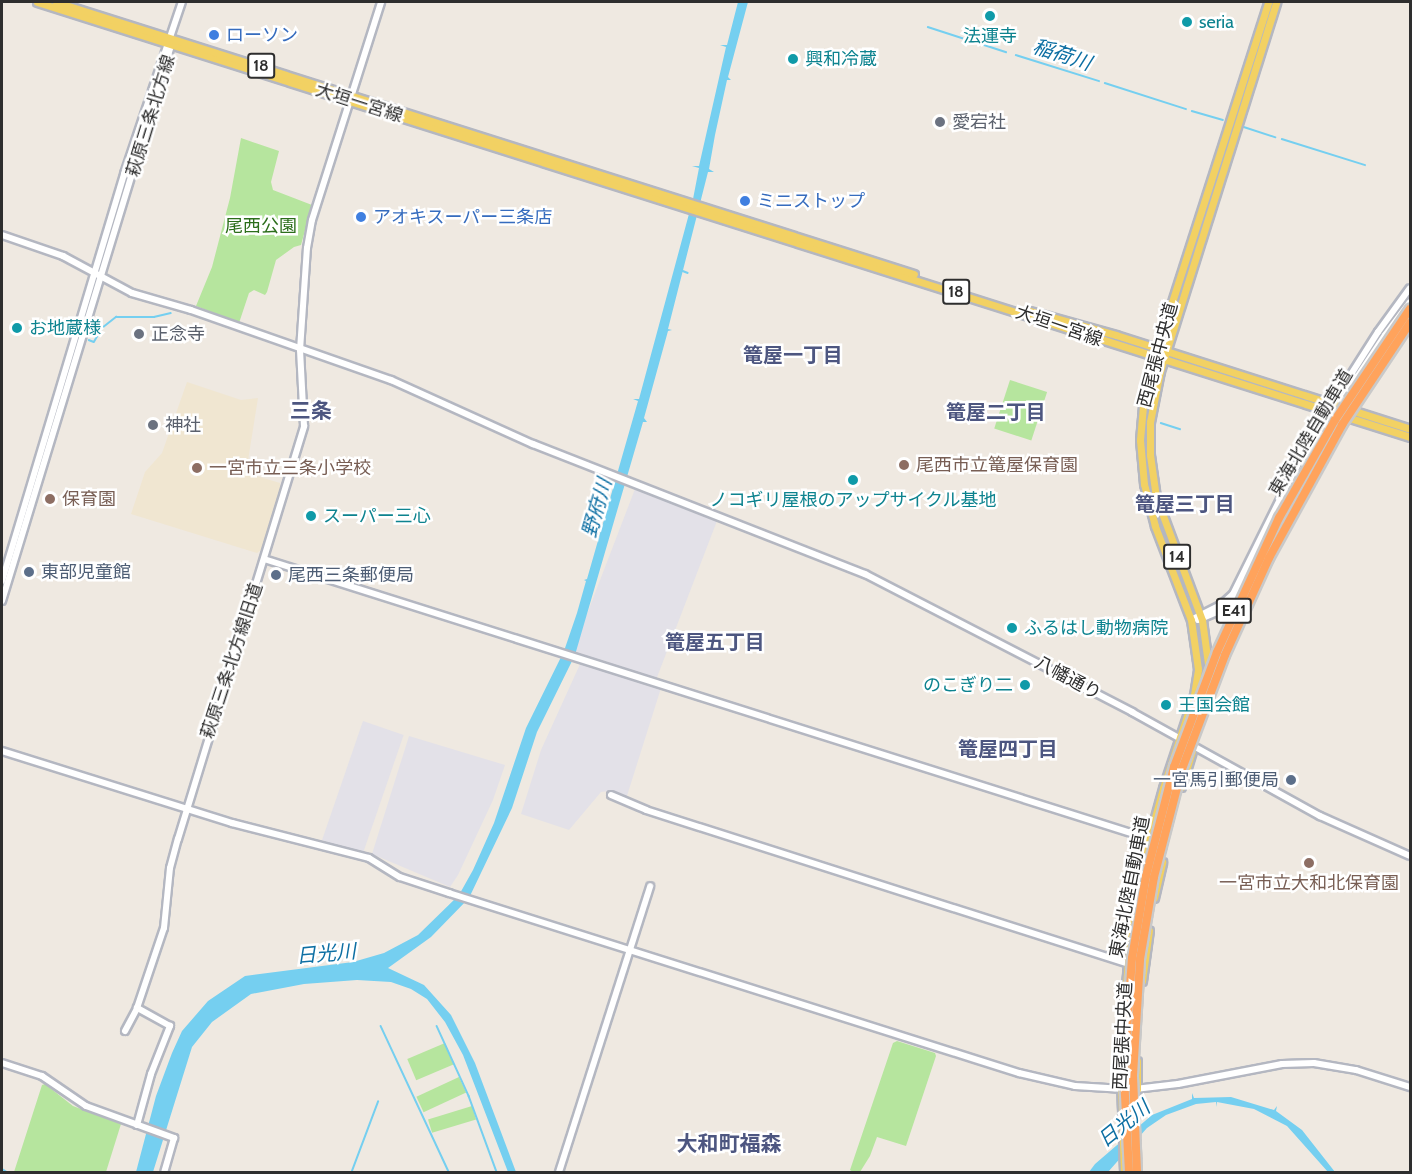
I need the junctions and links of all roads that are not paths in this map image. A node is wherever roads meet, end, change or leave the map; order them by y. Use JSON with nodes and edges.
{"nodes":[{"id":1,"x":37,"y":2,"type":"edge"},
{"id":2,"x":56,"y":2,"type":"edge"},
{"id":3,"x":182,"y":2,"type":"edge"},
{"id":4,"x":381,"y":2,"type":"edge"},
{"id":5,"x":1268,"y":2,"type":"edge"},
{"id":6,"x":1276,"y":2,"type":"edge"},
{"id":7,"x":170,"y":41,"type":"junction"},
{"id":8,"x":351,"y":98,"type":"junction"},
{"id":9,"x":708,"y":211,"type":"junction"},
{"id":10,"x":2,"y":235,"type":"edge"},
{"id":11,"x":98,"y":276,"type":"junction"},
{"id":12,"x":1410,"y":288,"type":"edge"},
{"id":13,"x":1410,"y":302,"type":"edge"},
{"id":14,"x":1410,"y":309,"type":"edge"},
{"id":15,"x":1410,"y":323,"type":"edge"},
{"id":16,"x":1157,"y":349,"type":"junction"},
{"id":17,"x":300,"y":350,"type":"junction"},
{"id":18,"x":1166,"y":352,"type":"junction"},
{"id":19,"x":1154,"y":358,"type":"junction"},
{"id":20,"x":1164,"y":361,"type":"junction"},
{"id":21,"x":1335,"y":405,"type":"junction"},
{"id":22,"x":1330,"y":413,"type":"junction"},
{"id":23,"x":1410,"y":429,"type":"edge"},
{"id":24,"x":1410,"y":437,"type":"edge"},
{"id":25,"x":264,"y":559,"type":"junction"},
{"id":26,"x":2,"y":581,"type":"edge"},
{"id":27,"x":2,"y":600,"type":"edge"},
{"id":28,"x":1201,"y":617,"type":"junction"},
{"id":29,"x":1191,"y":620,"type":"junction"},
{"id":30,"x":1179,"y":739,"type":"junction"},
{"id":31,"x":1194,"y":747,"type":"junction"},
{"id":32,"x":2,"y":751,"type":"edge"},
{"id":33,"x":611,"y":795,"type":"dead end"},
{"id":34,"x":187,"y":810,"type":"junction"},
{"id":35,"x":1149,"y":839,"type":"junction"},
{"id":36,"x":1166,"y":844,"type":"junction"},
{"id":37,"x":1410,"y":856,"type":"edge"},
{"id":38,"x":650,"y":886,"type":"dead end"},
{"id":39,"x":629,"y":950,"type":"junction"},
{"id":40,"x":1127,"y":963,"type":"junction"},
{"id":41,"x":1144,"y":968,"type":"junction"},
{"id":42,"x":137,"y":1008,"type":"junction"},
{"id":43,"x":125,"y":1031,"type":"dead end"},
{"id":44,"x":2,"y":1063,"type":"edge"},
{"id":45,"x":1410,"y":1087,"type":"edge"},
{"id":46,"x":1120,"y":1089,"type":"junction"},
{"id":47,"x":1137,"y":1089,"type":"junction"},
{"id":48,"x":137,"y":1125,"type":"junction"},
{"id":49,"x":164,"y":1173,"type":"edge"},
{"id":50,"x":559,"y":1173,"type":"edge"},
{"id":51,"x":1126,"y":1173,"type":"edge"},
{"id":52,"x":1139,"y":1173,"type":"edge"}],
"edges":[{"from":1,"to":7,"type":"main road","name":"大垣一宮線","number":"18"},
{"from":2,"to":7,"type":"main road","name":"大垣一宮線","number":"18"},
{"from":3,"to":7,"type":"street","name":"萩原三条北方線"},
{"from":4,"to":8,"type":"street"},
{"from":5,"to":16,"type":"main road","name":"西尾張中央道","number":"14"},
{"from":6,"to":18,"type":"main road","name":"西尾張中央道","number":"14"},
{"from":7,"to":8,"type":"main road","name":"大垣一宮線","number":"18"},
{"from":7,"to":11,"type":"street","name":"萩原三条北方線"},
{"from":8,"to":9,"type":"main road","name":"大垣一宮線","number":"18"},
{"from":8,"to":17,"type":"street","name":"萩原三条北方線旧道"},
{"from":9,"to":16,"type":"main road","name":"大垣一宮線","number":"18"},
{"from":9,"to":19,"type":"main road","name":"大垣一宮線","number":"18"},
{"from":10,"to":11,"type":"street","name":"八幡通り"},
{"from":11,"to":17,"type":"street","name":"八幡通り"},
{"from":11,"to":26,"type":"street","name":"萩原三条北方線"},
{"from":11,"to":27,"type":"street","name":"萩原三条北方線"},
{"from":12,"to":21,"type":"street"},
{"from":13,"to":21,"type":"street"},
{"from":14,"to":51,"type":"highway","name":"東海北陸自動車道","number":"E41","bridge":true},
{"from":15,"to":52,"type":"highway","name":"東海北陸自動車道","number":"E41","bridge":true},
{"from":16,"to":18,"type":"main road","name":"大垣一宮線","number":"18"},
{"from":16,"to":19,"type":"main road","name":"西尾張中央道","number":"14"},
{"from":17,"to":25,"type":"street","name":"萩原三条北方線旧道"},
{"from":17,"to":30,"type":"street","name":"八幡通り"},
{"from":18,"to":20,"type":"main road","name":"西尾張中央道","number":"14"},
{"from":18,"to":21,"type":"main road","name":"大垣一宮線","number":"18"},
{"from":19,"to":20,"type":"main road","name":"大垣一宮線","number":"18"},
{"from":19,"to":29,"type":"main road","name":"西尾張中央道","number":"14"},
{"from":20,"to":22,"type":"main road","name":"大垣一宮線","number":"18"},
{"from":20,"to":28,"type":"main road","name":"西尾張中央道","number":"14"},
{"from":21,"to":22,"type":"street"},
{"from":21,"to":23,"type":"main road","name":"大垣一宮線","number":"18"},
{"from":22,"to":24,"type":"main road","name":"大垣一宮線","number":"18"},
{"from":22,"to":28,"type":"street"},
{"from":25,"to":34,"type":"street","name":"萩原三条北方線旧道"},
{"from":25,"to":35,"type":"street"},
{"from":28,"to":29,"type":"street"},
{"from":28,"to":31,"type":"main road","name":"西尾張中央道","number":"14"},
{"from":29,"to":30,"type":"main road","name":"西尾張中央道","number":"14"},
{"from":30,"to":31,"type":"street","name":"八幡通り"},
{"from":30,"to":35,"type":"main road","name":"西尾張中央道","number":"14"},
{"from":31,"to":36,"type":"main road","name":"西尾張中央道","number":"14"},
{"from":31,"to":37,"type":"street","name":"八幡通り"},
{"from":32,"to":34,"type":"street"},
{"from":33,"to":40,"type":"street"},
{"from":34,"to":39,"type":"street"},
{"from":34,"to":42,"type":"street","name":"萩原三条北方線旧道"},
{"from":35,"to":36,"type":"street"},
{"from":35,"to":40,"type":"main road","name":"西尾張中央道","number":"14"},
{"from":36,"to":41,"type":"main road","name":"西尾張中央道","number":"14"},
{"from":38,"to":39,"type":"street"},
{"from":39,"to":46,"type":"street"},
{"from":39,"to":50,"type":"street"},
{"from":40,"to":41,"type":"street"},
{"from":40,"to":46,"type":"main road","name":"西尾張中央道","number":"14"},
{"from":41,"to":47,"type":"main road","name":"西尾張中央道","number":"14"},
{"from":42,"to":43,"type":"street","name":"萩原三条北方線旧道"},
{"from":42,"to":48,"type":"street"},
{"from":44,"to":48,"type":"street"},
{"from":45,"to":47,"type":"street"},
{"from":46,"to":47,"type":"street"},
{"from":46,"to":51,"type":"main road","name":"西尾張中央道","number":"14"},
{"from":47,"to":52,"type":"main road","name":"西尾張中央道","number":"14","bridge":true},
{"from":48,"to":49,"type":"street"}]}
